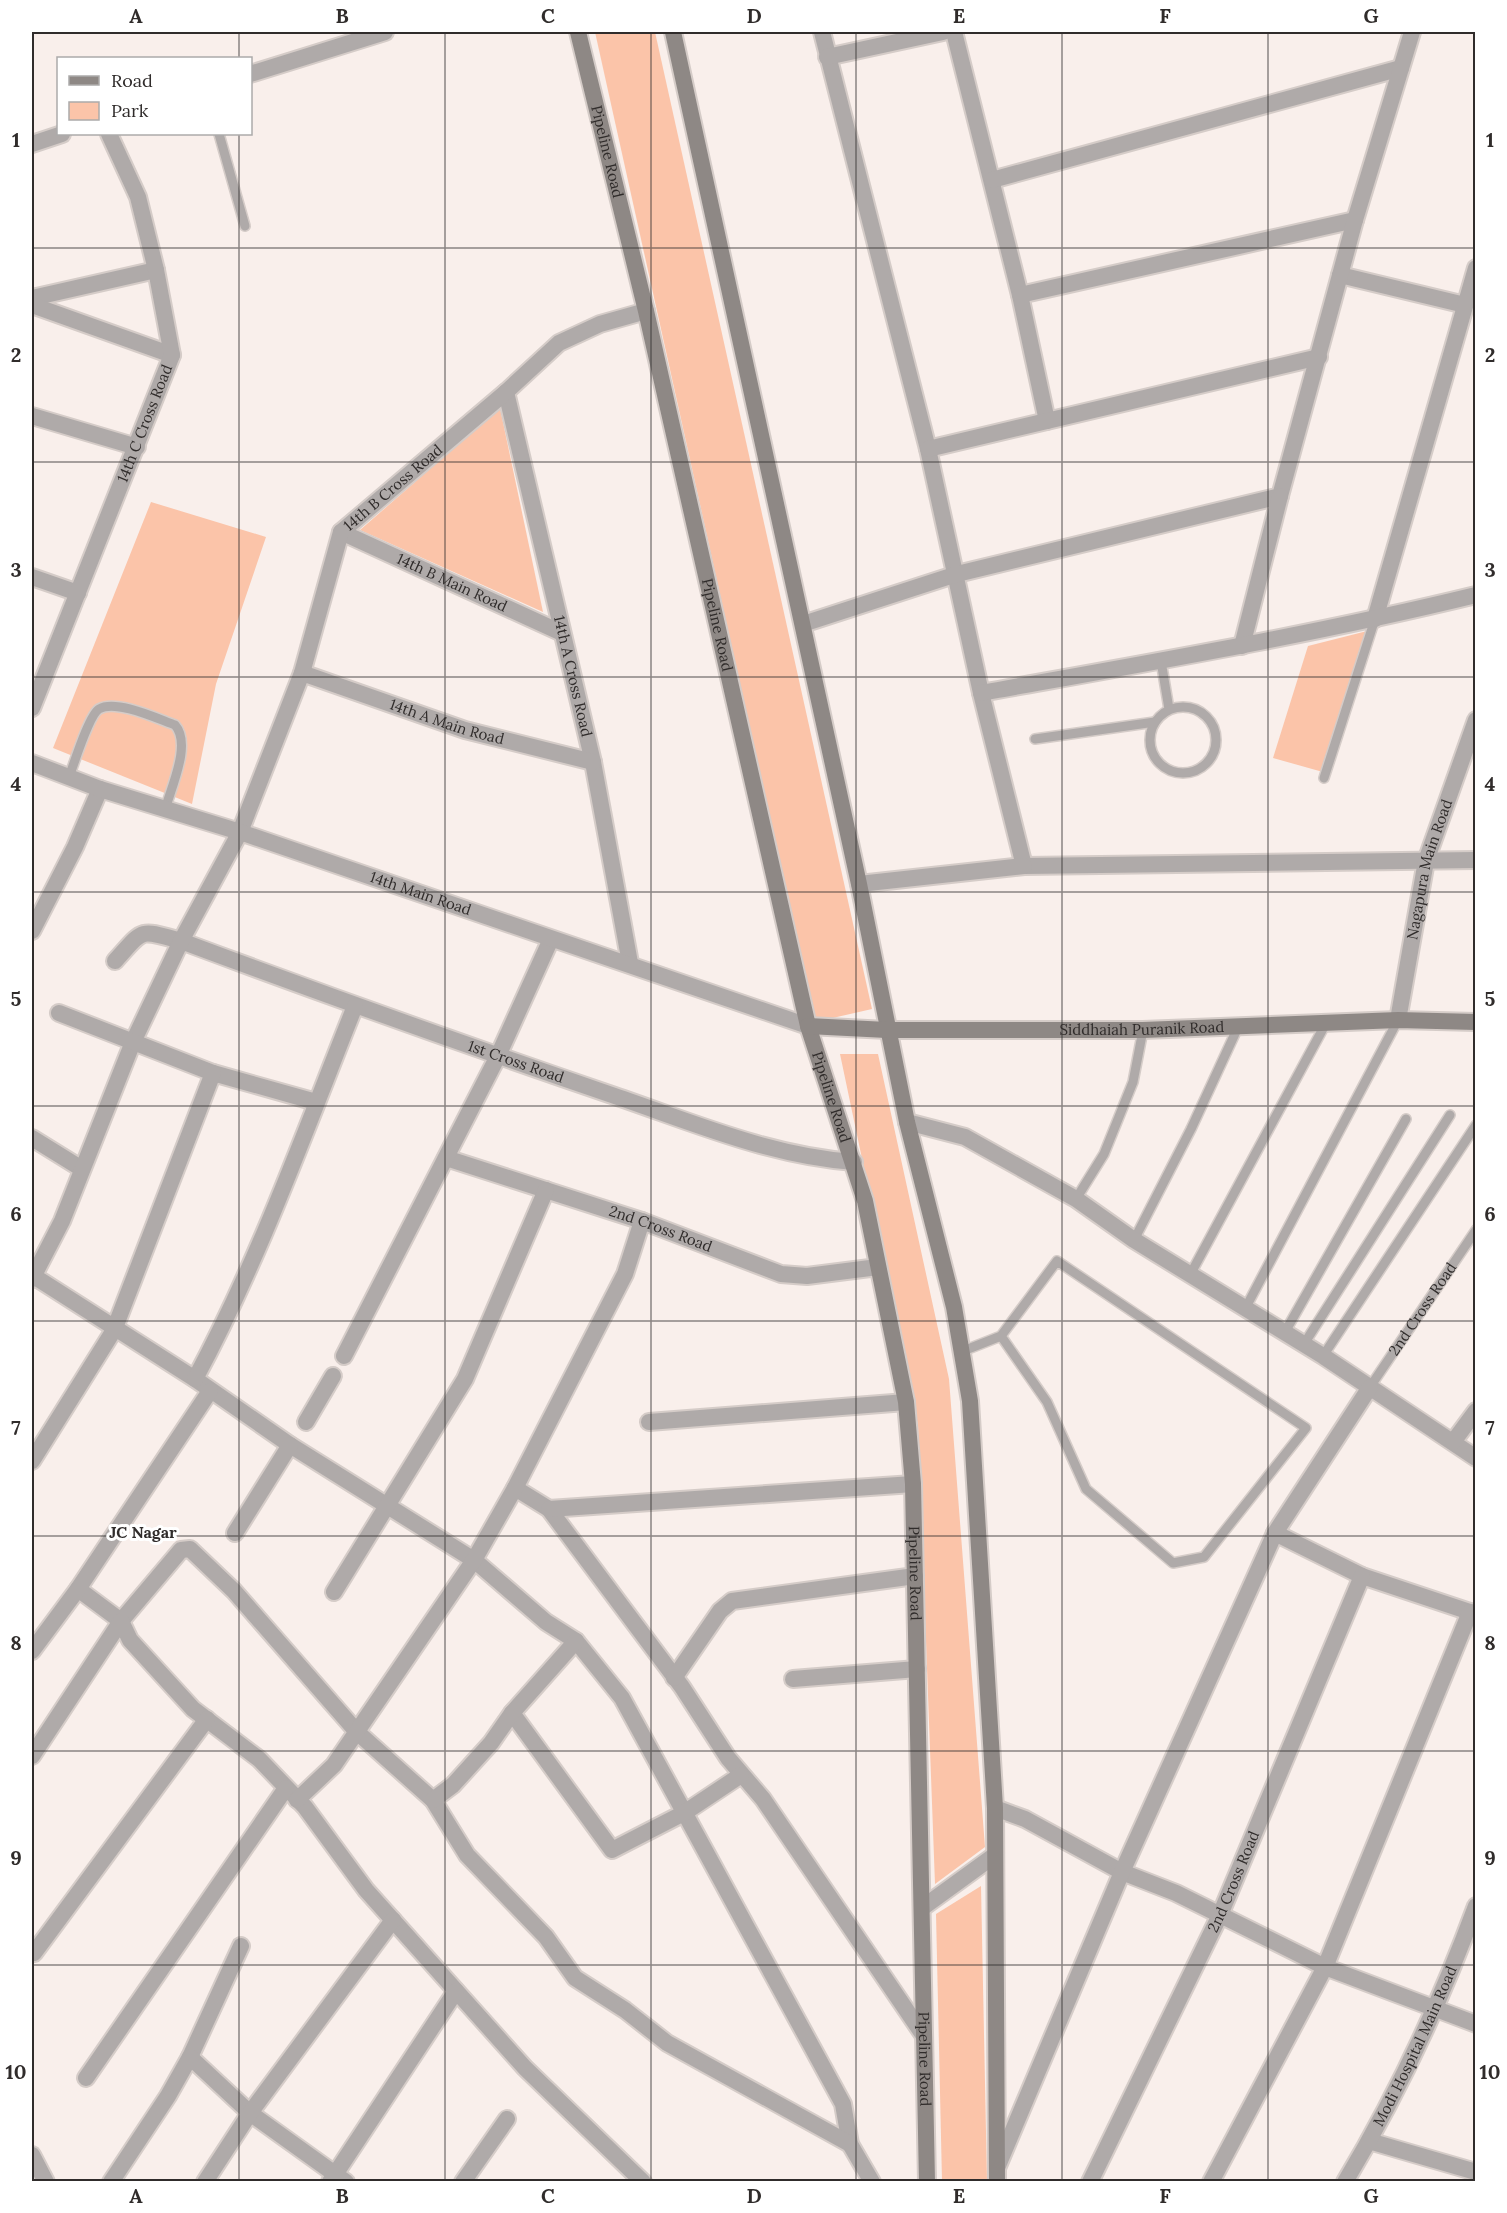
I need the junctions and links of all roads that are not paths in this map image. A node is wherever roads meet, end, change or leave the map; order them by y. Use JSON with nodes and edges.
{"nodes":[{"id":1,"x":385,"y":32,"type":"edge"},
{"id":2,"x":578,"y":32,"type":"edge"},
{"id":3,"x":673,"y":32,"type":"edge"},
{"id":4,"x":822,"y":32,"type":"edge"},
{"id":5,"x":943,"y":32,"type":"edge"},
{"id":6,"x":954,"y":32,"type":"edge"},
{"id":7,"x":1412,"y":32,"type":"edge"},
{"id":8,"x":827,"y":57,"type":"junction"},
{"id":9,"x":1401,"y":68,"type":"junction"},
{"id":10,"x":252,"y":73,"type":"edge"},
{"id":11,"x":59,"y":135,"type":"edge"},
{"id":12,"x":109,"y":135,"type":"edge"},
{"id":13,"x":219,"y":135,"type":"edge"},
{"id":14,"x":32,"y":144,"type":"edge"},
{"id":15,"x":992,"y":180,"type":"junction"},
{"id":16,"x":1355,"y":220,"type":"junction"},
{"id":17,"x":245,"y":226,"type":"dead end"},
{"id":18,"x":1476,"y":268,"type":"edge"},
{"id":19,"x":156,"y":270,"type":"junction"},
{"id":20,"x":1340,"y":275,"type":"junction"},
{"id":21,"x":1020,"y":296,"type":"junction"},
{"id":22,"x":32,"y":297,"type":"edge"},
{"id":23,"x":32,"y":305,"type":"edge"},
{"id":24,"x":1465,"y":305,"type":"junction"},
{"id":25,"x":646,"y":311,"type":"junction"},
{"id":26,"x":172,"y":354,"type":"junction"},
{"id":27,"x":1319,"y":357,"type":"junction"},
{"id":28,"x":506,"y":392,"type":"junction"},
{"id":29,"x":32,"y":416,"type":"edge"},
{"id":30,"x":1047,"y":421,"type":"junction"},
{"id":31,"x":137,"y":447,"type":"junction"},
{"id":32,"x":928,"y":449,"type":"junction"},
{"id":33,"x":1280,"y":496,"type":"junction"},
{"id":34,"x":341,"y":532,"type":"junction"},
{"id":35,"x":957,"y":574,"type":"junction"},
{"id":36,"x":32,"y":577,"type":"edge"},
{"id":37,"x":78,"y":593,"type":"junction"},
{"id":38,"x":1476,"y":595,"type":"edge"},
{"id":39,"x":1375,"y":619,"type":"junction"},
{"id":40,"x":803,"y":624,"type":"junction"},
{"id":41,"x":561,"y":633,"type":"junction"},
{"id":42,"x":1242,"y":646,"type":"junction"},
{"id":43,"x":1161,"y":661,"type":"junction"},
{"id":44,"x":302,"y":673,"type":"junction"},
{"id":45,"x":981,"y":693,"type":"junction"},
{"id":46,"x":32,"y":708,"type":"edge"},
{"id":47,"x":1169,"y":709,"type":"junction"},
{"id":48,"x":1476,"y":720,"type":"edge"},
{"id":49,"x":1155,"y":722,"type":"junction"},
{"id":50,"x":1035,"y":739,"type":"dead end"},
{"id":51,"x":593,"y":762,"type":"junction"},
{"id":52,"x":32,"y":763,"type":"edge"},
{"id":53,"x":69,"y":777,"type":"junction"},
{"id":54,"x":1324,"y":778,"type":"dead end"},
{"id":55,"x":100,"y":789,"type":"junction"},
{"id":56,"x":165,"y":810,"type":"junction"},
{"id":57,"x":240,"y":832,"type":"junction"},
{"id":58,"x":1476,"y":860,"type":"edge"},
{"id":59,"x":1426,"y":861,"type":"junction"},
{"id":60,"x":1024,"y":866,"type":"junction"},
{"id":61,"x":859,"y":884,"type":"junction"},
{"id":62,"x":32,"y":931,"type":"edge"},
{"id":63,"x":551,"y":939,"type":"junction"},
{"id":64,"x":181,"y":942,"type":"junction"},
{"id":65,"x":115,"y":961,"type":"dead end"},
{"id":66,"x":630,"y":963,"type":"junction"},
{"id":67,"x":355,"y":1006,"type":"junction"},
{"id":68,"x":59,"y":1013,"type":"dead end"},
{"id":69,"x":1398,"y":1020,"type":"junction"},
{"id":70,"x":1476,"y":1022,"type":"edge"},
{"id":71,"x":1325,"y":1024,"type":"junction"},
{"id":72,"x":1239,"y":1025,"type":"junction"},
{"id":73,"x":808,"y":1026,"type":"junction"},
{"id":74,"x":887,"y":1030,"type":"junction"},
{"id":75,"x":1143,"y":1030,"type":"junction"},
{"id":76,"x":133,"y":1042,"type":"junction"},
{"id":77,"x":498,"y":1056,"type":"junction"},
{"id":78,"x":213,"y":1073,"type":"junction"},
{"id":79,"x":316,"y":1102,"type":"junction"},
{"id":80,"x":1450,"y":1115,"type":"dead end"},
{"id":81,"x":1406,"y":1119,"type":"dead end"},
{"id":82,"x":907,"y":1122,"type":"junction"},
{"id":83,"x":1476,"y":1125,"type":"edge"},
{"id":84,"x":32,"y":1138,"type":"edge"},
{"id":85,"x":446,"y":1158,"type":"junction"},
{"id":86,"x":854,"y":1162,"type":"junction"},
{"id":87,"x":82,"y":1169,"type":"junction"},
{"id":88,"x":546,"y":1190,"type":"junction"},
{"id":89,"x":1076,"y":1198,"type":"junction"},
{"id":90,"x":642,"y":1221,"type":"junction"},
{"id":91,"x":1476,"y":1230,"type":"edge"},
{"id":92,"x":1134,"y":1240,"type":"junction"},
{"id":93,"x":878,"y":1267,"type":"junction"},
{"id":94,"x":1190,"y":1275,"type":"junction"},
{"id":95,"x":32,"y":1277,"type":"edge"},
{"id":96,"x":1245,"y":1309,"type":"junction"},
{"id":97,"x":114,"y":1330,"type":"junction"},
{"id":98,"x":1285,"y":1332,"type":"junction"},
{"id":99,"x":1001,"y":1336,"type":"junction"},
{"id":100,"x":1304,"y":1344,"type":"junction"},
{"id":101,"x":963,"y":1351,"type":"junction"},
{"id":102,"x":344,"y":1356,"type":"dead end"},
{"id":103,"x":1323,"y":1356,"type":"junction"},
{"id":104,"x":333,"y":1376,"type":"dead end"},
{"id":105,"x":195,"y":1379,"type":"junction"},
{"id":106,"x":1370,"y":1387,"type":"junction"},
{"id":107,"x":210,"y":1390,"type":"junction"},
{"id":108,"x":906,"y":1401,"type":"junction"},
{"id":109,"x":1476,"y":1411,"type":"edge"},
{"id":110,"x":306,"y":1422,"type":"dead end"},
{"id":111,"x":649,"y":1422,"type":"dead end"},
{"id":112,"x":1453,"y":1442,"type":"junction"},
{"id":113,"x":290,"y":1444,"type":"junction"},
{"id":114,"x":1476,"y":1458,"type":"edge"},
{"id":115,"x":32,"y":1461,"type":"edge"},
{"id":116,"x":913,"y":1484,"type":"junction"},
{"id":117,"x":515,"y":1488,"type":"junction"},
{"id":118,"x":387,"y":1504,"type":"junction"},
{"id":119,"x":549,"y":1509,"type":"junction"},
{"id":120,"x":235,"y":1533,"type":"dead end"},
{"id":121,"x":1275,"y":1533,"type":"junction"},
{"id":122,"x":474,"y":1560,"type":"junction"},
{"id":123,"x":915,"y":1576,"type":"junction"},
{"id":124,"x":1362,"y":1576,"type":"junction"},
{"id":125,"x":78,"y":1589,"type":"junction"},
{"id":126,"x":334,"y":1592,"type":"dead end"},
{"id":127,"x":1473,"y":1613,"type":"edge"},
{"id":128,"x":121,"y":1621,"type":"junction"},
{"id":129,"x":576,"y":1641,"type":"junction"},
{"id":130,"x":32,"y":1651,"type":"edge"},
{"id":131,"x":917,"y":1669,"type":"junction"},
{"id":132,"x":674,"y":1678,"type":"junction"},
{"id":133,"x":793,"y":1679,"type":"dead end"},
{"id":134,"x":512,"y":1713,"type":"junction"},
{"id":135,"x":207,"y":1719,"type":"junction"},
{"id":136,"x":357,"y":1732,"type":"junction"},
{"id":137,"x":32,"y":1756,"type":"edge"},
{"id":138,"x":741,"y":1775,"type":"junction"},
{"id":139,"x":292,"y":1794,"type":"junction"},
{"id":140,"x":434,"y":1800,"type":"junction"},
{"id":141,"x":995,"y":1808,"type":"junction"},
{"id":142,"x":684,"y":1813,"type":"junction"},
{"id":143,"x":995,"y":1855,"type":"junction"},
{"id":144,"x":1122,"y":1872,"type":"junction"},
{"id":145,"x":922,"y":1908,"type":"junction"},
{"id":146,"x":1475,"y":1908,"type":"edge"},
{"id":147,"x":1220,"y":1915,"type":"junction"},
{"id":148,"x":393,"y":1920,"type":"junction"},
{"id":149,"x":242,"y":1946,"type":"dead end"},
{"id":150,"x":34,"y":1953,"type":"dead end"},
{"id":151,"x":1325,"y":1966,"type":"junction"},
{"id":152,"x":456,"y":1991,"type":"junction"},
{"id":153,"x":1433,"y":2010,"type":"junction"},
{"id":154,"x":1476,"y":2024,"type":"edge"},
{"id":155,"x":924,"y":2036,"type":"junction"},
{"id":156,"x":190,"y":2057,"type":"junction"},
{"id":157,"x":86,"y":2078,"type":"dead end"},
{"id":158,"x":250,"y":2113,"type":"junction"},
{"id":159,"x":507,"y":2119,"type":"dead end"},
{"id":160,"x":1370,"y":2140,"type":"junction"},
{"id":161,"x":850,"y":2144,"type":"junction"},
{"id":162,"x":32,"y":2155,"type":"edge"},
{"id":163,"x":1476,"y":2172,"type":"edge"},
{"id":164,"x":997,"y":2175,"type":"edge"},
{"id":165,"x":337,"y":2179,"type":"edge"},
{"id":166,"x":46,"y":2181,"type":"edge"},
{"id":167,"x":111,"y":2181,"type":"edge"},
{"id":168,"x":205,"y":2181,"type":"edge"},
{"id":169,"x":463,"y":2181,"type":"edge"},
{"id":170,"x":643,"y":2181,"type":"edge"},
{"id":171,"x":872,"y":2181,"type":"edge"},
{"id":172,"x":927,"y":2181,"type":"edge"},
{"id":173,"x":1090,"y":2181,"type":"edge"},
{"id":174,"x":1211,"y":2181,"type":"edge"},
{"id":175,"x":1345,"y":2181,"type":"edge"}],
"edges":[{"from":1,"to":10,"type":"street"},
{"from":2,"to":25,"type":"main road","name":"Pipeline Road"},
{"from":3,"to":40,"type":"main road"},
{"from":4,"to":8,"type":"street"},
{"from":5,"to":8,"type":"street"},
{"from":6,"to":15,"type":"street"},
{"from":7,"to":9,"type":"street"},
{"from":8,"to":32,"type":"street"},
{"from":9,"to":15,"type":"street"},
{"from":9,"to":16,"type":"street"},
{"from":11,"to":14,"type":"street"},
{"from":12,"to":19,"type":"street","name":"14th C Cross Road"},
{"from":13,"to":17,"type":"lane"},
{"from":15,"to":21,"type":"street"},
{"from":16,"to":20,"type":"street"},
{"from":16,"to":21,"type":"street"},
{"from":18,"to":24,"type":"street"},
{"from":19,"to":22,"type":"street"},
{"from":19,"to":26,"type":"street","name":"14th C Cross Road"},
{"from":20,"to":24,"type":"street"},
{"from":20,"to":27,"type":"street"},
{"from":21,"to":30,"type":"street"},
{"from":23,"to":26,"type":"street"},
{"from":24,"to":39,"type":"street"},
{"from":25,"to":28,"type":"street","name":"14th B Cross Road"},
{"from":25,"to":73,"type":"main road","name":"Pipeline Road"},
{"from":26,"to":31,"type":"street","name":"14th C Cross Road"},
{"from":27,"to":30,"type":"street"},
{"from":27,"to":33,"type":"street"},
{"from":28,"to":34,"type":"street","name":"14th B Cross Road"},
{"from":28,"to":41,"type":"street","name":"14th A Cross Road"},
{"from":29,"to":31,"type":"street"},
{"from":30,"to":32,"type":"street"},
{"from":31,"to":37,"type":"street","name":"14th C Cross Road"},
{"from":32,"to":35,"type":"street"},
{"from":33,"to":35,"type":"street"},
{"from":33,"to":42,"type":"street"},
{"from":34,"to":41,"type":"street","name":"14th B Main Road"},
{"from":34,"to":44,"type":"street","name":"14th B Cross Road"},
{"from":35,"to":40,"type":"street"},
{"from":35,"to":45,"type":"street"},
{"from":36,"to":37,"type":"street"},
{"from":37,"to":46,"type":"street","name":"14th C Cross Road"},
{"from":38,"to":39,"type":"street"},
{"from":39,"to":42,"type":"street"},
{"from":39,"to":54,"type":"lane"},
{"from":40,"to":61,"type":"main road"},
{"from":41,"to":51,"type":"street","name":"14th A Cross Road"},
{"from":42,"to":43,"type":"street"},
{"from":43,"to":45,"type":"street"},
{"from":43,"to":47,"type":"lane"},
{"from":44,"to":51,"type":"street","name":"14th A Main Road"},
{"from":44,"to":57,"type":"street","name":"14th B Cross Road"},
{"from":45,"to":60,"type":"street"},
{"from":47,"to":49,"type":"lane"},
{"from":47,"to":49,"type":"lane"},
{"from":48,"to":59,"type":"street","name":"Nagapura Main Road"},
{"from":49,"to":50,"type":"lane"},
{"from":51,"to":66,"type":"street","name":"14th A Cross Road"},
{"from":52,"to":53,"type":"street","name":"14th Main Road"},
{"from":53,"to":55,"type":"street","name":"14th Main Road"},
{"from":53,"to":56,"type":"lane"},
{"from":55,"to":56,"type":"street","name":"14th Main Road"},
{"from":55,"to":62,"type":"street"},
{"from":56,"to":57,"type":"street","name":"14th Main Road"},
{"from":57,"to":63,"type":"street","name":"14th Main Road"},
{"from":57,"to":64,"type":"street","name":"14th B Cross Road"},
{"from":58,"to":59,"type":"street"},
{"from":59,"to":60,"type":"street"},
{"from":59,"to":69,"type":"street","name":"Nagapura Main Road"},
{"from":60,"to":61,"type":"street"},
{"from":61,"to":74,"type":"main road"},
{"from":63,"to":66,"type":"street","name":"14th Main Road"},
{"from":63,"to":77,"type":"street"},
{"from":64,"to":65,"type":"street","name":"1st Cross Road"},
{"from":64,"to":67,"type":"street","name":"1st Cross Road"},
{"from":64,"to":76,"type":"street","name":"14th B Cross Road"},
{"from":66,"to":73,"type":"street","name":"14th Main Road"},
{"from":67,"to":77,"type":"street","name":"1st Cross Road"},
{"from":67,"to":79,"type":"street"},
{"from":68,"to":76,"type":"street"},
{"from":69,"to":70,"type":"main road","name":"Siddhaiah Puranik Road"},
{"from":69,"to":71,"type":"main road","name":"Siddhaiah Puranik Road"},
{"from":69,"to":96,"type":"lane"},
{"from":71,"to":72,"type":"main road","name":"Siddhaiah Puranik Road"},
{"from":71,"to":94,"type":"lane"},
{"from":72,"to":75,"type":"main road","name":"Siddhaiah Puranik Road"},
{"from":72,"to":92,"type":"lane"},
{"from":73,"to":74,"type":"main road","name":"Siddhaiah Puranik Road"},
{"from":73,"to":86,"type":"main road","name":"Pipeline Road"},
{"from":74,"to":75,"type":"main road","name":"Siddhaiah Puranik Road"},
{"from":74,"to":82,"type":"main road"},
{"from":75,"to":89,"type":"lane"},
{"from":76,"to":78,"type":"street"},
{"from":76,"to":87,"type":"street","name":"14th B Cross Road"},
{"from":77,"to":85,"type":"street"},
{"from":77,"to":86,"type":"street","name":"1st Cross Road"},
{"from":78,"to":79,"type":"street"},
{"from":78,"to":97,"type":"street"},
{"from":79,"to":105,"type":"street"},
{"from":80,"to":100,"type":"lane"},
{"from":81,"to":98,"type":"lane"},
{"from":82,"to":89,"type":"street"},
{"from":82,"to":101,"type":"main road"},
{"from":83,"to":103,"type":"lane"},
{"from":84,"to":87,"type":"street"},
{"from":85,"to":88,"type":"street","name":"2nd Cross Road"},
{"from":85,"to":102,"type":"street"},
{"from":86,"to":93,"type":"main road","name":"Pipeline Road"},
{"from":87,"to":95,"type":"street","name":"14th B Cross Road"},
{"from":88,"to":90,"type":"street","name":"2nd Cross Road"},
{"from":88,"to":118,"type":"street"},
{"from":89,"to":92,"type":"street"},
{"from":90,"to":93,"type":"street","name":"2nd Cross Road"},
{"from":90,"to":117,"type":"street"},
{"from":91,"to":106,"type":"lane","name":"2nd Cross Road"},
{"from":92,"to":94,"type":"street"},
{"from":93,"to":108,"type":"main road","name":"Pipeline Road"},
{"from":94,"to":96,"type":"street"},
{"from":95,"to":97,"type":"street"},
{"from":96,"to":98,"type":"street"},
{"from":97,"to":105,"type":"street"},
{"from":97,"to":115,"type":"street"},
{"from":98,"to":100,"type":"street"},
{"from":99,"to":99,"type":"lane"},
{"from":99,"to":101,"type":"lane"},
{"from":100,"to":103,"type":"street"},
{"from":101,"to":141,"type":"main road"},
{"from":103,"to":106,"type":"street"},
{"from":104,"to":110,"type":"street"},
{"from":105,"to":107,"type":"street"},
{"from":106,"to":112,"type":"street"},
{"from":106,"to":121,"type":"street"},
{"from":107,"to":113,"type":"street"},
{"from":107,"to":125,"type":"street"},
{"from":108,"to":111,"type":"street"},
{"from":108,"to":116,"type":"main road","name":"Pipeline Road"},
{"from":109,"to":112,"type":"street"},
{"from":112,"to":114,"type":"street"},
{"from":113,"to":118,"type":"street"},
{"from":113,"to":120,"type":"street"},
{"from":116,"to":119,"type":"street"},
{"from":116,"to":123,"type":"main road","name":"Pipeline Road"},
{"from":117,"to":119,"type":"street"},
{"from":117,"to":122,"type":"street"},
{"from":118,"to":122,"type":"street"},
{"from":118,"to":126,"type":"street"},
{"from":119,"to":132,"type":"street"},
{"from":121,"to":124,"type":"street"},
{"from":121,"to":144,"type":"street"},
{"from":122,"to":129,"type":"street"},
{"from":122,"to":136,"type":"street"},
{"from":123,"to":131,"type":"main road","name":"Pipeline Road"},
{"from":123,"to":132,"type":"street"},
{"from":124,"to":127,"type":"street"},
{"from":124,"to":147,"type":"street","name":"2nd Cross Road"},
{"from":125,"to":128,"type":"street"},
{"from":125,"to":130,"type":"street"},
{"from":127,"to":151,"type":"street"},
{"from":128,"to":135,"type":"street"},
{"from":128,"to":136,"type":"street"},
{"from":128,"to":137,"type":"street"},
{"from":129,"to":134,"type":"street"},
{"from":129,"to":142,"type":"street"},
{"from":131,"to":133,"type":"street"},
{"from":131,"to":145,"type":"main road","name":"Pipeline Road"},
{"from":132,"to":138,"type":"street"},
{"from":134,"to":140,"type":"street"},
{"from":134,"to":142,"type":"street"},
{"from":135,"to":139,"type":"street"},
{"from":135,"to":150,"type":"street"},
{"from":136,"to":139,"type":"street"},
{"from":136,"to":140,"type":"street"},
{"from":138,"to":142,"type":"street"},
{"from":138,"to":155,"type":"street"},
{"from":139,"to":148,"type":"street"},
{"from":139,"to":157,"type":"street"},
{"from":140,"to":161,"type":"street"},
{"from":141,"to":143,"type":"main road"},
{"from":141,"to":144,"type":"street"},
{"from":142,"to":161,"type":"street"},
{"from":143,"to":145,"type":"street"},
{"from":143,"to":164,"type":"main road"},
{"from":144,"to":147,"type":"street"},
{"from":144,"to":164,"type":"street"},
{"from":145,"to":155,"type":"main road","name":"Pipeline Road"},
{"from":146,"to":153,"type":"street","name":"Modi Hospital Main Road"},
{"from":147,"to":151,"type":"street"},
{"from":147,"to":173,"type":"street","name":"2nd Cross Road"},
{"from":148,"to":152,"type":"street"},
{"from":148,"to":158,"type":"street"},
{"from":149,"to":156,"type":"street"},
{"from":151,"to":153,"type":"street"},
{"from":151,"to":174,"type":"street"},
{"from":152,"to":165,"type":"street"},
{"from":152,"to":170,"type":"street"},
{"from":153,"to":154,"type":"street"},
{"from":153,"to":160,"type":"street","name":"Modi Hospital Main Road"},
{"from":155,"to":172,"type":"main road","name":"Pipeline Road"},
{"from":156,"to":158,"type":"street"},
{"from":156,"to":167,"type":"street"},
{"from":158,"to":165,"type":"street"},
{"from":158,"to":168,"type":"street"},
{"from":159,"to":169,"type":"street"},
{"from":160,"to":163,"type":"street"},
{"from":160,"to":175,"type":"street","name":"Modi Hospital Main Road"},
{"from":161,"to":171,"type":"street"},
{"from":162,"to":166,"type":"street"}]}
